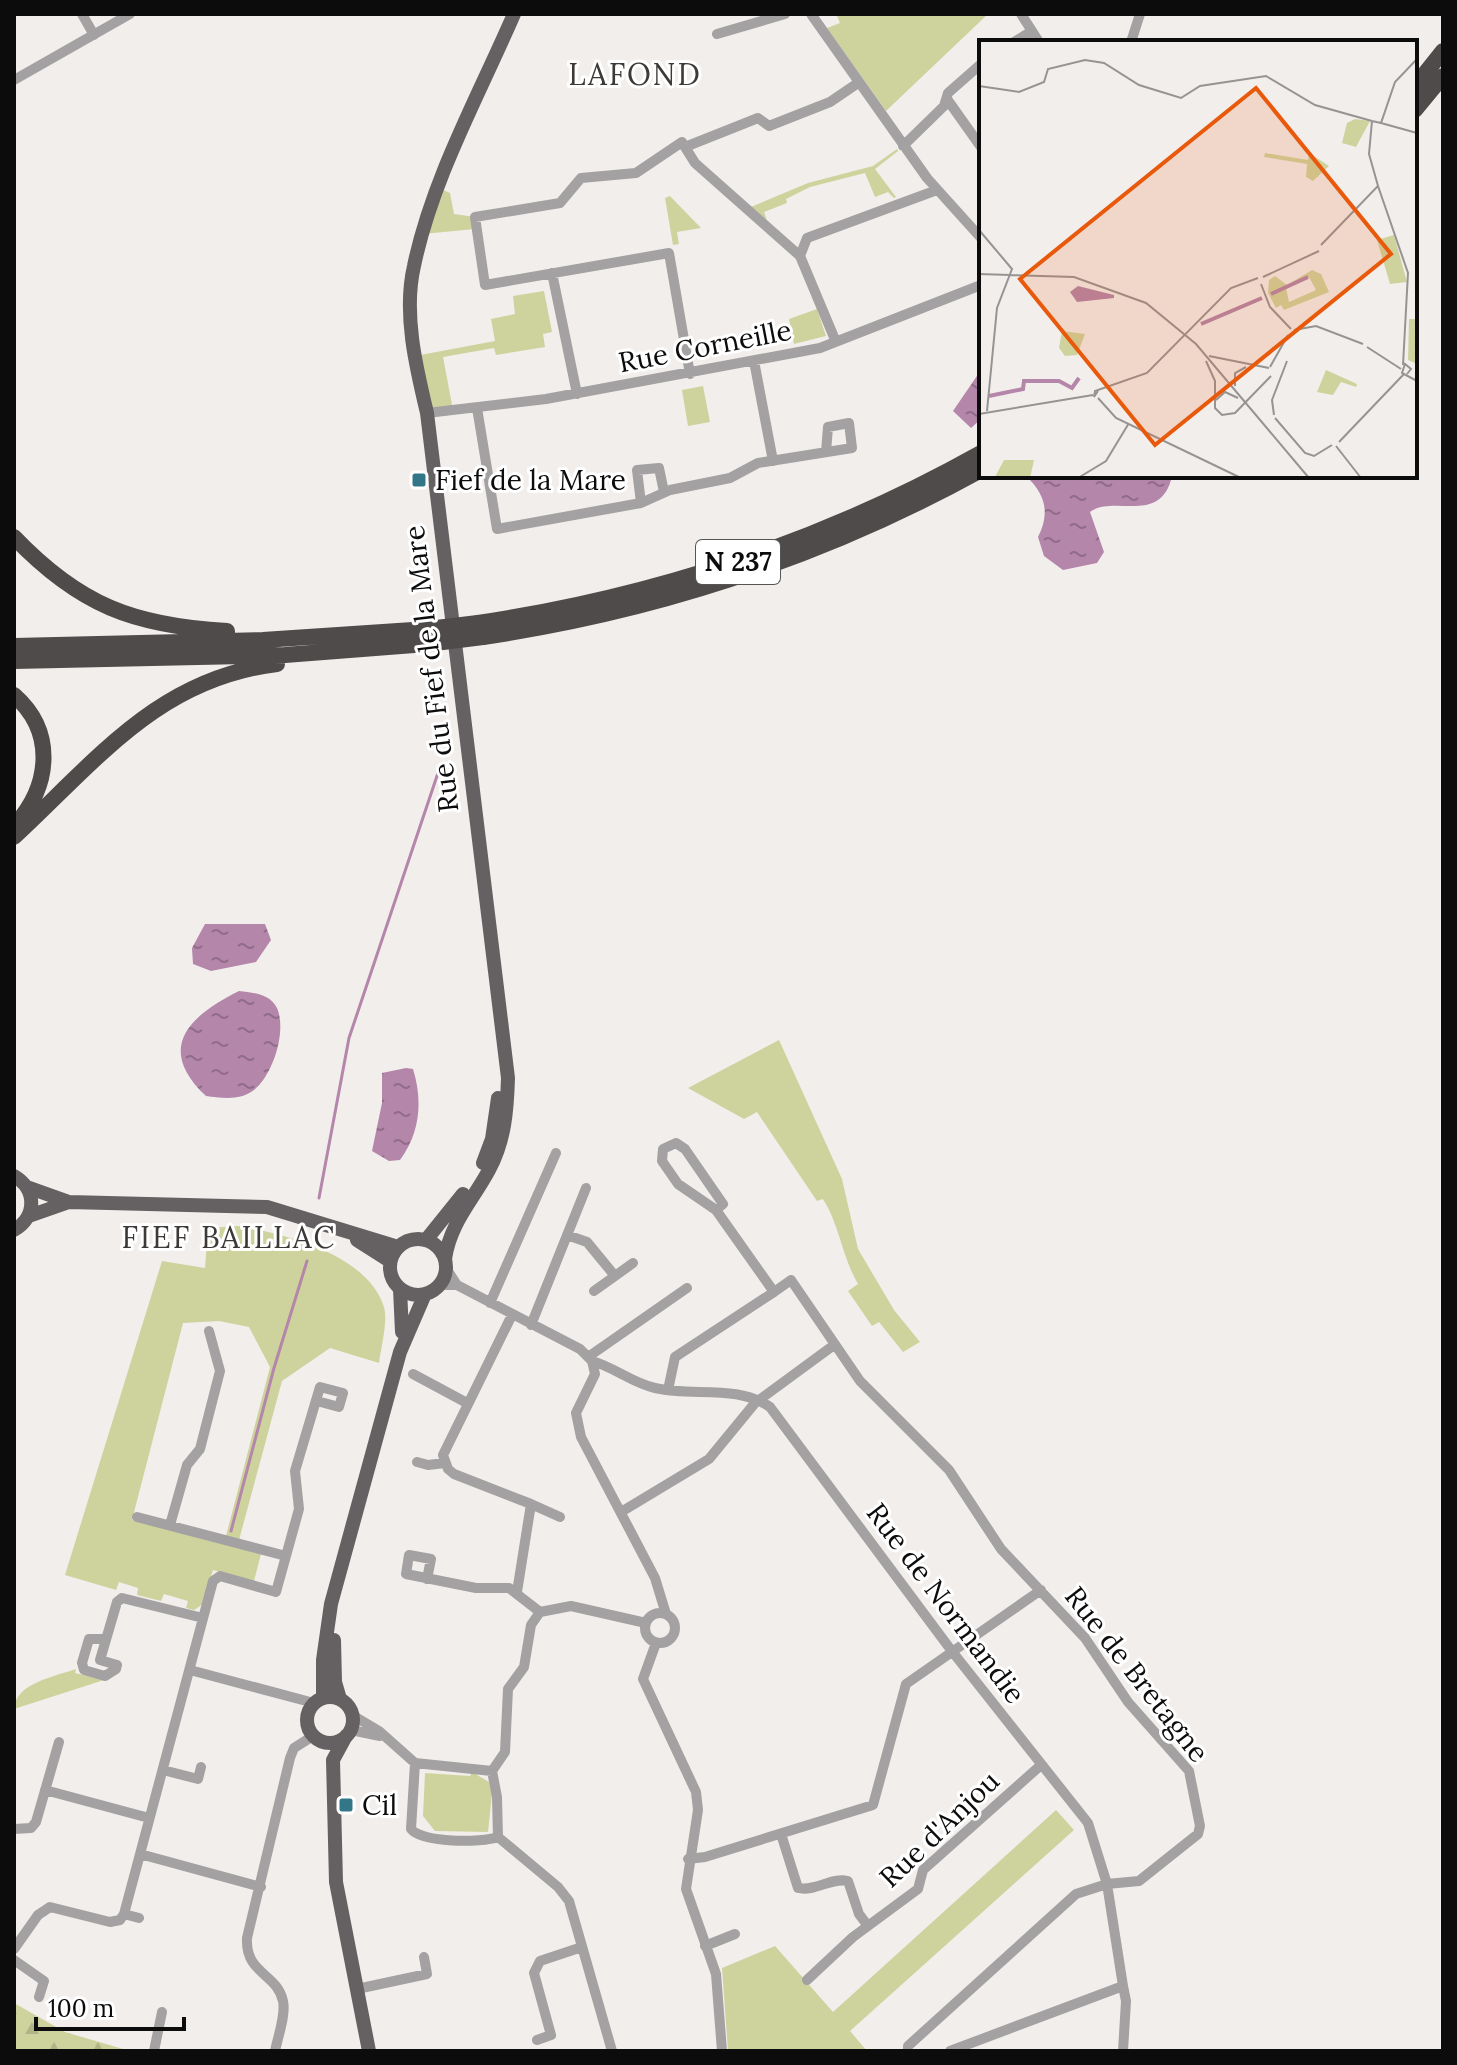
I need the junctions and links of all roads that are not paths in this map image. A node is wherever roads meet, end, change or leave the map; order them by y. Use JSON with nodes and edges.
{"nodes":[{"id":1,"x":82,"y":14,"type":"edge"},
{"id":2,"x":130,"y":14,"type":"edge"},
{"id":3,"x":514,"y":14,"type":"edge"},
{"id":4,"x":785,"y":14,"type":"edge"},
{"id":5,"x":811,"y":14,"type":"edge"},
{"id":6,"x":1021,"y":14,"type":"edge"},
{"id":7,"x":1140,"y":14,"type":"edge"},
{"id":8,"x":1032,"y":31,"type":"junction"},
{"id":9,"x":717,"y":34,"type":"dead end"},
{"id":10,"x":94,"y":35,"type":"junction"},
{"id":11,"x":1017,"y":40,"type":"edge"},
{"id":12,"x":1038,"y":40,"type":"edge"},
{"id":13,"x":1132,"y":40,"type":"edge"},
{"id":14,"x":1443,"y":51,"type":"edge"},
{"id":15,"x":979,"y":66,"type":"edge"},
{"id":16,"x":1443,"y":76,"type":"edge"},
{"id":17,"x":14,"y":80,"type":"edge"},
{"id":18,"x":858,"y":83,"type":"junction"},
{"id":19,"x":1417,"y":84,"type":"edge"},
{"id":20,"x":947,"y":99,"type":"junction"},
{"id":21,"x":1417,"y":108,"type":"edge"},
{"id":22,"x":979,"y":144,"type":"edge"},
{"id":23,"x":903,"y":146,"type":"junction"},
{"id":24,"x":685,"y":147,"type":"junction"},
{"id":25,"x":937,"y":190,"type":"junction"},
{"id":26,"x":979,"y":236,"type":"edge"},
{"id":27,"x":807,"y":238,"type":"junction"},
{"id":28,"x":787,"y":245,"type":"junction"},
{"id":29,"x":800,"y":256,"type":"junction"},
{"id":30,"x":552,"y":273,"type":"junction"},
{"id":31,"x":979,"y":286,"type":"edge"},
{"id":32,"x":836,"y":342,"type":"junction"},
{"id":33,"x":754,"y":361,"type":"junction"},
{"id":34,"x":690,"y":374,"type":"junction"},
{"id":35,"x":577,"y":394,"type":"junction"},
{"id":36,"x":477,"y":408,"type":"junction"},
{"id":37,"x":427,"y":413,"type":"junction"},
{"id":38,"x":826,"y":452,"type":"dead end"},
{"id":39,"x":979,"y":454,"type":"edge"},
{"id":40,"x":773,"y":461,"type":"junction"},
{"id":41,"x":979,"y":471,"type":"edge"},
{"id":42,"x":664,"y":492,"type":"junction"},
{"id":43,"x":641,"y":503,"type":"junction"},
{"id":44,"x":14,"y":537,"type":"edge"},
{"id":45,"x":481,"y":630,"type":"junction"},
{"id":46,"x":427,"y":636,"type":"junction"},
{"id":47,"x":263,"y":640,"type":"junction"},
{"id":48,"x":14,"y":646,"type":"edge"},
{"id":49,"x":355,"y":651,"type":"junction"},
{"id":50,"x":14,"y":661,"type":"edge"},
{"id":51,"x":14,"y":695,"type":"edge"},
{"id":52,"x":14,"y":826,"type":"edge"},
{"id":53,"x":14,"y":837,"type":"edge"},
{"id":54,"x":496,"y":1002,"type":"junction"},
{"id":55,"x":556,"y":1153,"type":"dead end"},
{"id":56,"x":14,"y":1176,"type":"edge"},
{"id":57,"x":27,"y":1187,"type":"junction"},
{"id":58,"x":586,"y":1188,"type":"dead end"},
{"id":59,"x":69,"y":1202,"type":"junction"},
{"id":60,"x":716,"y":1210,"type":"junction"},
{"id":61,"x":29,"y":1216,"type":"junction"},
{"id":62,"x":14,"y":1230,"type":"edge"},
{"id":63,"x":343,"y":1232,"type":"junction"},
{"id":64,"x":567,"y":1235,"type":"junction"},
{"id":65,"x":426,"y":1240,"type":"junction"},
{"id":66,"x":398,"y":1247,"type":"junction"},
{"id":67,"x":390,"y":1261,"type":"junction"},
{"id":68,"x":446,"y":1263,"type":"junction"},
{"id":69,"x":633,"y":1263,"type":"dead end"},
{"id":70,"x":615,"y":1276,"type":"junction"},
{"id":71,"x":440,"y":1285,"type":"junction"},
{"id":72,"x":457,"y":1285,"type":"junction"},
{"id":73,"x":687,"y":1288,"type":"dead end"},
{"id":74,"x":400,"y":1289,"type":"junction"},
{"id":75,"x":594,"y":1291,"type":"dead end"},
{"id":76,"x":774,"y":1292,"type":"junction"},
{"id":77,"x":425,"y":1294,"type":"junction"},
{"id":78,"x":490,"y":1303,"type":"junction"},
{"id":79,"x":512,"y":1315,"type":"junction"},
{"id":80,"x":531,"y":1325,"type":"junction"},
{"id":81,"x":209,"y":1331,"type":"dead end"},
{"id":82,"x":834,"y":1345,"type":"junction"},
{"id":83,"x":400,"y":1352,"type":"junction"},
{"id":84,"x":590,"y":1359,"type":"junction"},
{"id":85,"x":612,"y":1368,"type":"junction"},
{"id":86,"x":413,"y":1374,"type":"dead end"},
{"id":87,"x":595,"y":1374,"type":"junction"},
{"id":88,"x":668,"y":1390,"type":"junction"},
{"id":89,"x":759,"y":1400,"type":"junction"},
{"id":90,"x":317,"y":1401,"type":"dead end"},
{"id":91,"x":467,"y":1403,"type":"junction"},
{"id":92,"x":417,"y":1462,"type":"dead end"},
{"id":93,"x":445,"y":1463,"type":"junction"},
{"id":94,"x":531,"y":1504,"type":"junction"},
{"id":95,"x":621,"y":1512,"type":"junction"},
{"id":96,"x":137,"y":1517,"type":"dead end"},
{"id":97,"x":560,"y":1517,"type":"dead end"},
{"id":98,"x":170,"y":1525,"type":"junction"},
{"id":99,"x":286,"y":1556,"type":"junction"},
{"id":100,"x":427,"y":1579,"type":"dead end"},
{"id":101,"x":1041,"y":1590,"type":"junction"},
{"id":102,"x":517,"y":1592,"type":"junction"},
{"id":103,"x":331,"y":1604,"type":"junction"},
{"id":104,"x":540,"y":1612,"type":"junction"},
{"id":105,"x":666,"y":1614,"type":"junction"},
{"id":106,"x":203,"y":1618,"type":"junction"},
{"id":107,"x":646,"y":1623,"type":"junction"},
{"id":108,"x":106,"y":1639,"type":"junction"},
{"id":109,"x":656,"y":1643,"type":"junction"},
{"id":110,"x":951,"y":1650,"type":"junction"},
{"id":111,"x":190,"y":1670,"type":"junction"},
{"id":112,"x":340,"y":1699,"type":"junction"},
{"id":113,"x":318,"y":1700,"type":"junction"},
{"id":114,"x":350,"y":1727,"type":"junction"},
{"id":115,"x":318,"y":1739,"type":"junction"},
{"id":116,"x":59,"y":1742,"type":"dead end"},
{"id":117,"x":333,"y":1760,"type":"junction"},
{"id":118,"x":415,"y":1763,"type":"junction"},
{"id":119,"x":1041,"y":1765,"type":"junction"},
{"id":120,"x":201,"y":1767,"type":"dead end"},
{"id":121,"x":163,"y":1770,"type":"junction"},
{"id":122,"x":492,"y":1771,"type":"junction"},
{"id":123,"x":45,"y":1790,"type":"junction"},
{"id":124,"x":149,"y":1818,"type":"junction"},
{"id":125,"x":14,"y":1829,"type":"edge"},
{"id":126,"x":781,"y":1834,"type":"junction"},
{"id":127,"x":498,"y":1837,"type":"junction"},
{"id":128,"x":140,"y":1854,"type":"junction"},
{"id":129,"x":688,"y":1859,"type":"junction"},
{"id":130,"x":1107,"y":1884,"type":"junction"},
{"id":131,"x":261,"y":1887,"type":"junction"},
{"id":132,"x":124,"y":1914,"type":"junction"},
{"id":133,"x":139,"y":1918,"type":"dead end"},
{"id":134,"x":868,"y":1926,"type":"junction"},
{"id":135,"x":735,"y":1934,"type":"dead end"},
{"id":136,"x":705,"y":1946,"type":"junction"},
{"id":137,"x":582,"y":1947,"type":"junction"},
{"id":138,"x":14,"y":1949,"type":"edge"},
{"id":139,"x":424,"y":1957,"type":"dead end"},
{"id":140,"x":14,"y":1960,"type":"edge"},
{"id":141,"x":807,"y":1980,"type":"dead end"},
{"id":142,"x":1123,"y":1986,"type":"junction"},
{"id":143,"x":357,"y":1989,"type":"junction"},
{"id":144,"x":39,"y":1997,"type":"dead end"},
{"id":145,"x":162,"y":2012,"type":"dead end"},
{"id":146,"x":537,"y":2040,"type":"dead end"},
{"id":147,"x":154,"y":2051,"type":"edge"},
{"id":148,"x":275,"y":2051,"type":"edge"},
{"id":149,"x":369,"y":2051,"type":"edge"},
{"id":150,"x":612,"y":2051,"type":"edge"},
{"id":151,"x":722,"y":2051,"type":"edge"},
{"id":152,"x":908,"y":2051,"type":"edge"},
{"id":153,"x":950,"y":2051,"type":"edge"},
{"id":154,"x":1123,"y":2051,"type":"edge"}],
"edges":[{"from":1,"to":10,"type":"street"},
{"from":2,"to":10,"type":"street"},
{"from":3,"to":37,"type":"main road","name":"Rue du Fief de la Mare"},
{"from":4,"to":9,"type":"street"},
{"from":5,"to":18,"type":"street"},
{"from":6,"to":8,"type":"street"},
{"from":7,"to":13,"type":"street"},
{"from":8,"to":11,"type":"street"},
{"from":8,"to":12,"type":"street"},
{"from":10,"to":17,"type":"street"},
{"from":14,"to":19,"type":"highway"},
{"from":15,"to":20,"type":"street"},
{"from":16,"to":21,"type":"highway"},
{"from":18,"to":23,"type":"street"},
{"from":18,"to":24,"type":"street"},
{"from":20,"to":22,"type":"street"},
{"from":20,"to":23,"type":"street"},
{"from":23,"to":25,"type":"street"},
{"from":24,"to":28,"type":"street"},
{"from":24,"to":30,"type":"street"},
{"from":25,"to":26,"type":"street"},
{"from":25,"to":27,"type":"street"},
{"from":27,"to":28,"type":"street"},
{"from":27,"to":29,"type":"street"},
{"from":28,"to":29,"type":"street"},
{"from":29,"to":32,"type":"street"},
{"from":30,"to":34,"type":"street"},
{"from":30,"to":35,"type":"street"},
{"from":31,"to":32,"type":"street","name":"Rue Corneille"},
{"from":32,"to":33,"type":"street","name":"Rue Corneille"},
{"from":33,"to":34,"type":"street","name":"Rue Corneille"},
{"from":33,"to":40,"type":"street"},
{"from":34,"to":35,"type":"street","name":"Rue Corneille"},
{"from":35,"to":36,"type":"street","name":"Rue Corneille"},
{"from":36,"to":37,"type":"street","name":"Rue Corneille"},
{"from":36,"to":43,"type":"street"},
{"from":37,"to":54,"type":"main road","name":"Rue du Fief de la Mare"},
{"from":38,"to":40,"type":"street"},
{"from":39,"to":45,"type":"highway","number":"N 237"},
{"from":40,"to":42,"type":"street"},
{"from":41,"to":45,"type":"highway","number":"N 237"},
{"from":42,"to":43,"type":"street"},
{"from":42,"to":43,"type":"street"},
{"from":44,"to":47,"type":"highway"},
{"from":45,"to":46,"type":"highway","number":"N 237","bridge":true},
{"from":46,"to":47,"type":"highway","number":"N 237"},
{"from":46,"to":49,"type":"highway","number":"N 237"},
{"from":47,"to":48,"type":"highway","number":"N 237"},
{"from":49,"to":50,"type":"highway","number":"N 237"},
{"from":49,"to":53,"type":"highway"},
{"from":51,"to":52,"type":"highway"},
{"from":54,"to":65,"type":"main road","name":"Rue du Fief de la Mare"},
{"from":54,"to":68,"type":"main road","name":"Rue du Fief de la Mare"},
{"from":55,"to":78,"type":"street"},
{"from":56,"to":57,"type":"main road"},
{"from":57,"to":59,"type":"main road"},
{"from":57,"to":61,"type":"main road"},
{"from":58,"to":64,"type":"street"},
{"from":59,"to":61,"type":"main road"},
{"from":59,"to":63,"type":"main road"},
{"from":60,"to":60,"type":"street"},
{"from":60,"to":76,"type":"street"},
{"from":61,"to":62,"type":"main road"},
{"from":63,"to":66,"type":"main road"},
{"from":63,"to":67,"type":"main road"},
{"from":64,"to":70,"type":"street"},
{"from":64,"to":80,"type":"street"},
{"from":65,"to":66,"type":"main road"},
{"from":65,"to":68,"type":"main road"},
{"from":66,"to":67,"type":"main road"},
{"from":67,"to":74,"type":"main road"},
{"from":68,"to":71,"type":"main road"},
{"from":68,"to":72,"type":"street"},
{"from":69,"to":70,"type":"street"},
{"from":70,"to":75,"type":"street"},
{"from":71,"to":72,"type":"street"},
{"from":71,"to":77,"type":"main road"},
{"from":72,"to":78,"type":"street"},
{"from":73,"to":84,"type":"street"},
{"from":74,"to":77,"type":"main road"},
{"from":74,"to":83,"type":"main road"},
{"from":76,"to":82,"type":"street","name":"Rue de Bretagne"},
{"from":76,"to":88,"type":"street"},
{"from":77,"to":83,"type":"main road"},
{"from":78,"to":79,"type":"street"},
{"from":79,"to":80,"type":"street"},
{"from":79,"to":91,"type":"street"},
{"from":80,"to":84,"type":"street"},
{"from":81,"to":98,"type":"street"},
{"from":82,"to":89,"type":"street"},
{"from":82,"to":101,"type":"street","name":"Rue de Bretagne"},
{"from":83,"to":103,"type":"main road"},
{"from":84,"to":85,"type":"street"},
{"from":84,"to":87,"type":"street"},
{"from":85,"to":87,"type":"street"},
{"from":85,"to":88,"type":"street"},
{"from":86,"to":91,"type":"street"},
{"from":87,"to":95,"type":"street"},
{"from":88,"to":89,"type":"street"},
{"from":89,"to":95,"type":"street"},
{"from":89,"to":110,"type":"street","name":"Rue de Normandie"},
{"from":90,"to":99,"type":"street"},
{"from":91,"to":93,"type":"street"},
{"from":92,"to":93,"type":"street"},
{"from":93,"to":94,"type":"street"},
{"from":94,"to":97,"type":"street"},
{"from":94,"to":102,"type":"street"},
{"from":95,"to":105,"type":"street"},
{"from":96,"to":98,"type":"street"},
{"from":98,"to":99,"type":"street"},
{"from":99,"to":106,"type":"street"},
{"from":100,"to":102,"type":"street"},
{"from":101,"to":110,"type":"street"},
{"from":101,"to":130,"type":"street","name":"Rue de Bretagne"},
{"from":102,"to":104,"type":"street"},
{"from":103,"to":112,"type":"main road"},
{"from":103,"to":113,"type":"main road"},
{"from":104,"to":107,"type":"street"},
{"from":104,"to":122,"type":"street"},
{"from":105,"to":107,"type":"street"},
{"from":105,"to":109,"type":"street"},
{"from":106,"to":108,"type":"street"},
{"from":106,"to":111,"type":"street"},
{"from":107,"to":109,"type":"street"},
{"from":108,"to":108,"type":"street"},
{"from":109,"to":129,"type":"street"},
{"from":110,"to":119,"type":"street","name":"Rue de Normandie"},
{"from":110,"to":126,"type":"street"},
{"from":111,"to":113,"type":"street"},
{"from":111,"to":121,"type":"street"},
{"from":112,"to":113,"type":"main road"},
{"from":112,"to":114,"type":"main road"},
{"from":113,"to":115,"type":"main road"},
{"from":114,"to":115,"type":"main road"},
{"from":114,"to":117,"type":"main road"},
{"from":114,"to":118,"type":"street"},
{"from":115,"to":117,"type":"main road"},
{"from":115,"to":131,"type":"street"},
{"from":116,"to":123,"type":"street"},
{"from":117,"to":143,"type":"main road"},
{"from":118,"to":122,"type":"street"},
{"from":118,"to":127,"type":"street"},
{"from":119,"to":130,"type":"street","name":"Rue de Normandie"},
{"from":119,"to":134,"type":"street","name":"Rue d'Anjou"},
{"from":120,"to":121,"type":"street"},
{"from":121,"to":124,"type":"street"},
{"from":122,"to":127,"type":"street"},
{"from":123,"to":124,"type":"street"},
{"from":123,"to":125,"type":"street"},
{"from":124,"to":128,"type":"street"},
{"from":126,"to":129,"type":"street"},
{"from":126,"to":134,"type":"street","name":"Rue d'Anjou"},
{"from":127,"to":137,"type":"street"},
{"from":128,"to":131,"type":"street"},
{"from":128,"to":132,"type":"street"},
{"from":129,"to":136,"type":"street"},
{"from":130,"to":142,"type":"street","name":"Rue de Normandie"},
{"from":130,"to":152,"type":"street","name":"Rue de Bretagne"},
{"from":131,"to":148,"type":"street"},
{"from":132,"to":133,"type":"street"},
{"from":132,"to":138,"type":"street"},
{"from":134,"to":141,"type":"street","name":"Rue d'Anjou"},
{"from":135,"to":136,"type":"street"},
{"from":136,"to":151,"type":"street"},
{"from":137,"to":146,"type":"street"},
{"from":137,"to":150,"type":"street"},
{"from":139,"to":143,"type":"street"},
{"from":140,"to":144,"type":"street"},
{"from":142,"to":153,"type":"street"},
{"from":142,"to":154,"type":"street","name":"Rue de Normandie"},
{"from":143,"to":149,"type":"main road"},
{"from":145,"to":147,"type":"street"}]}
